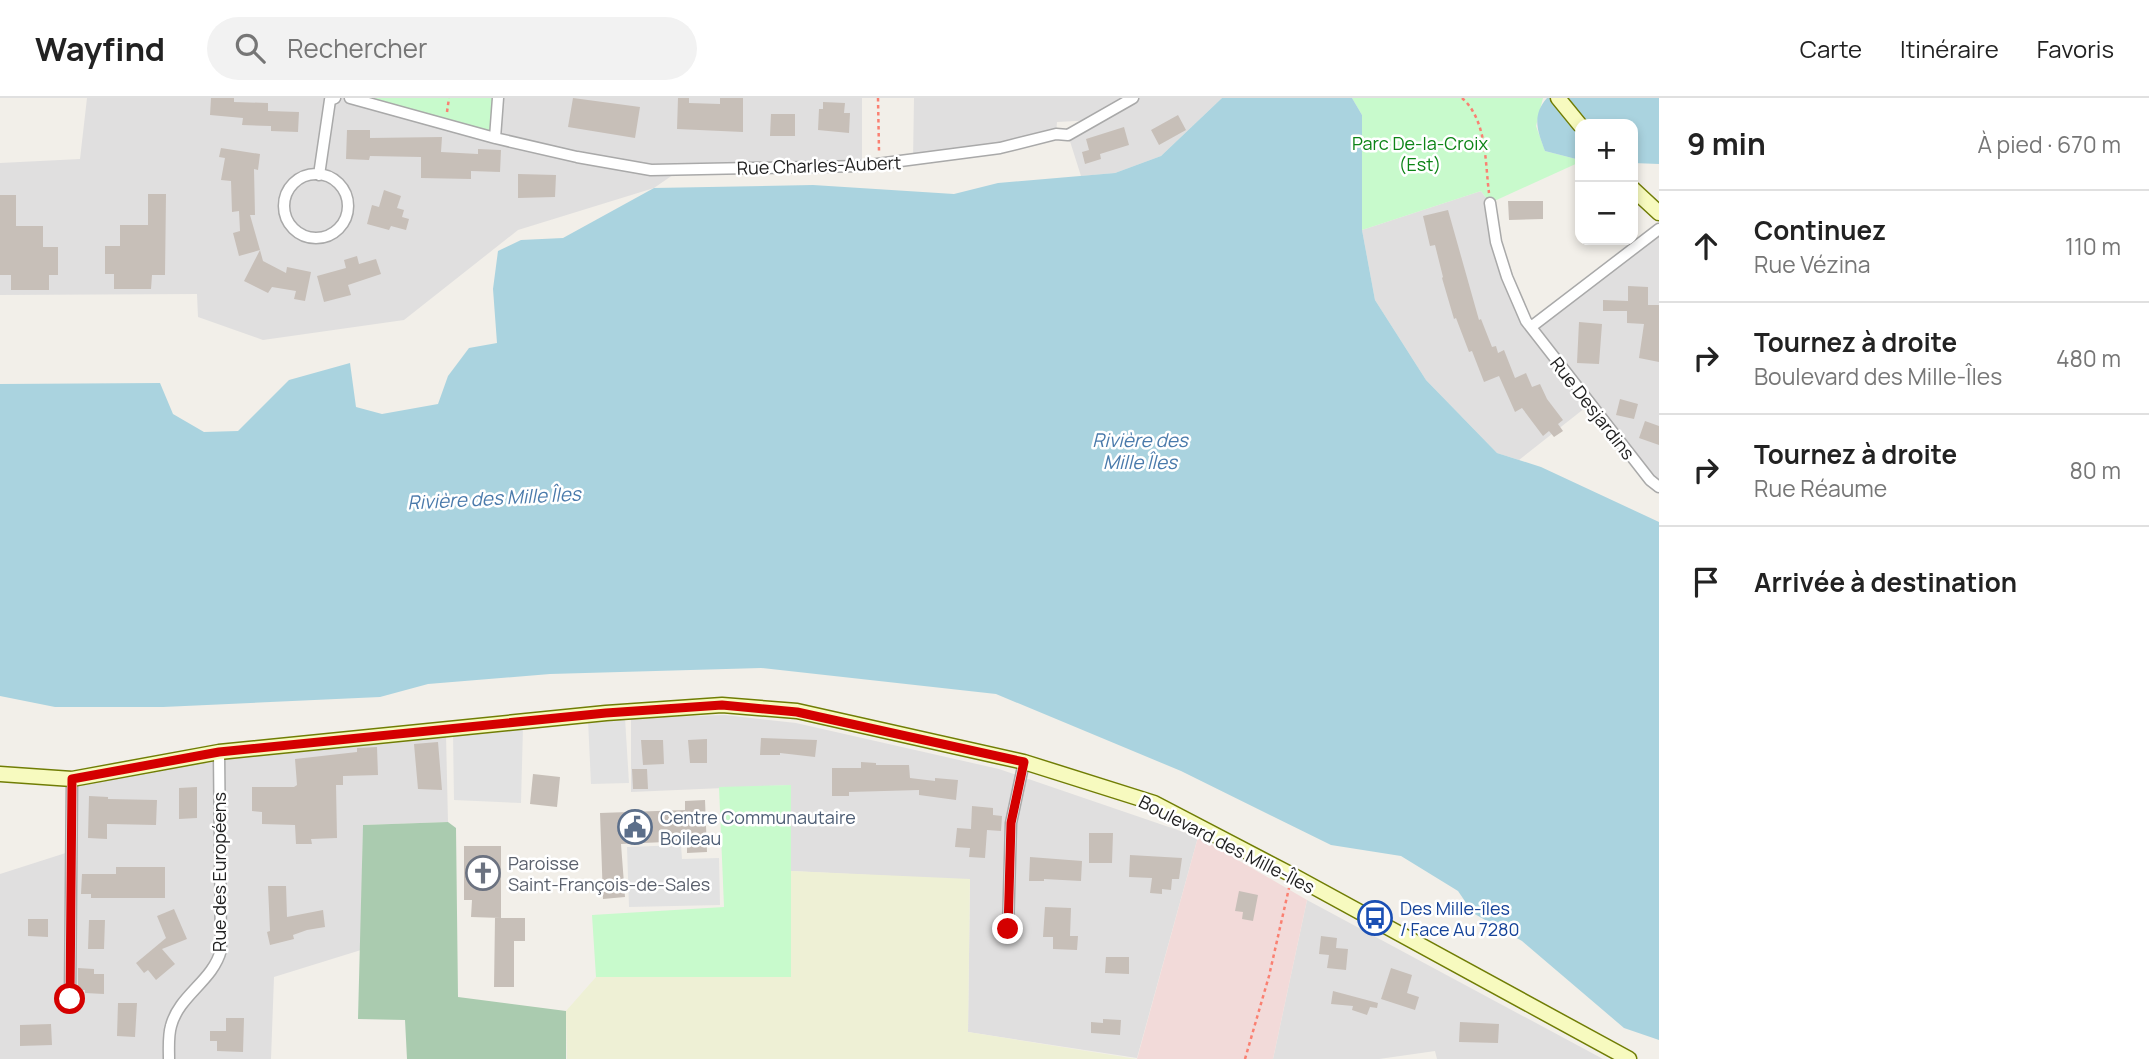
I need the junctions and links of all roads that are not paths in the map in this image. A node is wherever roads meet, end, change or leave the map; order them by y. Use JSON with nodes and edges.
{"nodes":[{"id":1,"x":350,"y":98,"type":"edge"},
{"id":2,"x":498,"y":98,"type":"edge"},
{"id":3,"x":1133,"y":98,"type":"edge"},
{"id":4,"x":1558,"y":98,"type":"edge"},
{"id":5,"x":332,"y":99,"type":"edge"},
{"id":6,"x":1575,"y":119,"type":"edge"},
{"id":7,"x":495,"y":138,"type":"junction"},
{"id":8,"x":319,"y":174,"type":"junction"},
{"id":9,"x":1638,"y":194,"type":"edge"},
{"id":10,"x":1490,"y":203,"type":"road end"},
{"id":11,"x":1659,"y":213,"type":"edge"},
{"id":12,"x":1659,"y":229,"type":"edge"},
{"id":13,"x":1531,"y":327,"type":"junction"},
{"id":14,"x":1659,"y":486,"type":"edge"},
{"id":15,"x":219,"y":752,"type":"junction"},
{"id":16,"x":1024,"y":762,"type":"junction"},
{"id":17,"x":0,"y":774,"type":"edge"},
{"id":18,"x":72,"y":779,"type":"junction"},
{"id":19,"x":1008,"y":929,"type":"dead end"},
{"id":20,"x":70,"y":999,"type":"dead end"},
{"id":21,"x":169,"y":1059,"type":"edge"},
{"id":22,"x":1629,"y":1059,"type":"edge"}],
"edges":[{"from":1,"to":7,"type":"street","name":"Rue Charles-Aubert"},
{"from":2,"to":7,"type":"street"},
{"from":3,"to":7,"type":"street","name":"Rue Charles-Aubert"},
{"from":4,"to":6,"type":"street"},
{"from":5,"to":8,"type":"street"},
{"from":8,"to":8,"type":"street"},
{"from":9,"to":11,"type":"street"},
{"from":10,"to":13,"type":"street","name":"Rue Desjardins"},
{"from":12,"to":13,"type":"street"},
{"from":13,"to":14,"type":"street","name":"Rue Desjardins"},
{"from":15,"to":16,"type":"street","name":"Boulevard des Mille-Îles"},
{"from":15,"to":18,"type":"street","name":"Boulevard des Mille-Îles"},
{"from":15,"to":21,"type":"street","name":"Rue des Européens"},
{"from":16,"to":19,"type":"street"},
{"from":16,"to":22,"type":"street","name":"Boulevard des Mille-Îles"},
{"from":17,"to":18,"type":"street","name":"Boulevard des Mille-Îles"},
{"from":18,"to":20,"type":"street"}]}
